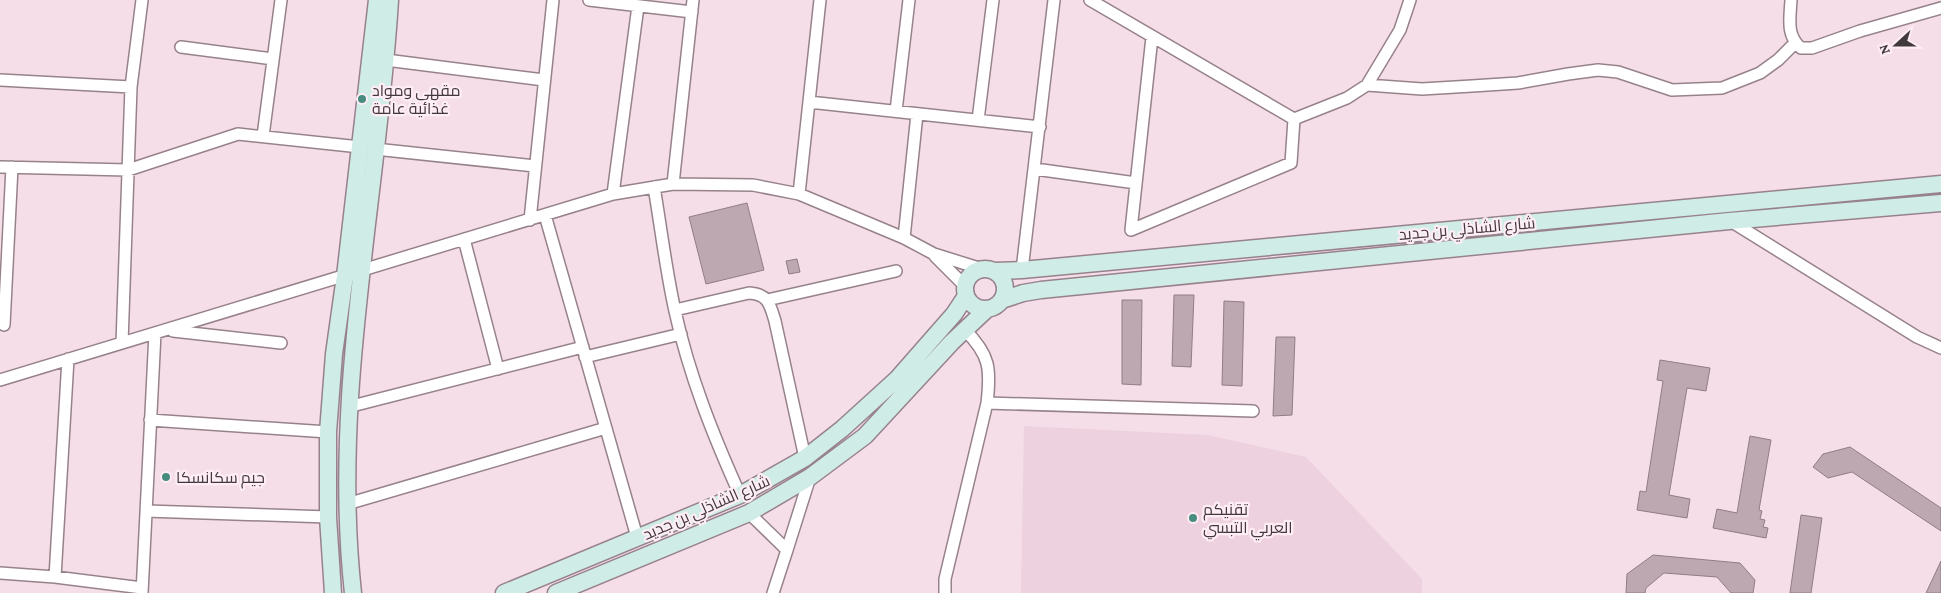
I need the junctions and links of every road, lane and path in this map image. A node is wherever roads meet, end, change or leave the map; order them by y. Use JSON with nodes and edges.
{"nodes":[{"id":1,"x":142,"y":0,"type":"edge"},
{"id":2,"x":281,"y":0,"type":"edge"},
{"id":3,"x":377,"y":0,"type":"edge"},
{"id":4,"x":390,"y":0,"type":"edge"},
{"id":5,"x":553,"y":0,"type":"edge"},
{"id":6,"x":589,"y":0,"type":"edge"},
{"id":7,"x":693,"y":0,"type":"edge"},
{"id":8,"x":820,"y":0,"type":"edge"},
{"id":9,"x":909,"y":0,"type":"edge"},
{"id":10,"x":993,"y":0,"type":"edge"},
{"id":11,"x":1054,"y":0,"type":"edge"},
{"id":12,"x":1090,"y":0,"type":"edge"},
{"id":13,"x":1410,"y":0,"type":"edge"},
{"id":14,"x":1792,"y":0,"type":"edge"},
{"id":15,"x":638,"y":6,"type":"junction"},
{"id":16,"x":1941,"y":8,"type":"edge"},
{"id":17,"x":692,"y":12,"type":"junction"},
{"id":18,"x":1152,"y":37,"type":"junction"},
{"id":19,"x":1795,"y":43,"type":"junction"},
{"id":20,"x":181,"y":47,"type":"dead end"},
{"id":21,"x":273,"y":59,"type":"junction"},
{"id":22,"x":386,"y":60,"type":"junction"},
{"id":23,"x":0,"y":80,"type":"edge"},
{"id":24,"x":544,"y":80,"type":"junction"},
{"id":25,"x":1367,"y":85,"type":"junction"},
{"id":26,"x":131,"y":87,"type":"junction"},
{"id":27,"x":809,"y":102,"type":"junction"},
{"id":28,"x":896,"y":111,"type":"junction"},
{"id":29,"x":917,"y":114,"type":"junction"},
{"id":30,"x":1294,"y":119,"type":"junction"},
{"id":31,"x":978,"y":120,"type":"junction"},
{"id":32,"x":1040,"y":127,"type":"junction"},
{"id":33,"x":263,"y":136,"type":"junction"},
{"id":34,"x":368,"y":148,"type":"junction"},
{"id":35,"x":535,"y":166,"type":"junction"},
{"id":36,"x":6,"y":167,"type":"edge"},
{"id":37,"x":1035,"y":169,"type":"junction"},
{"id":38,"x":128,"y":170,"type":"junction"},
{"id":39,"x":1136,"y":183,"type":"junction"},
{"id":40,"x":673,"y":184,"type":"junction"},
{"id":41,"x":1941,"y":184,"type":"edge"},
{"id":42,"x":654,"y":187,"type":"junction"},
{"id":43,"x":613,"y":194,"type":"junction"},
{"id":44,"x":799,"y":194,"type":"junction"},
{"id":45,"x":1722,"y":204,"type":"junction"},
{"id":46,"x":1941,"y":204,"type":"edge"},
{"id":47,"x":545,"y":215,"type":"junction"},
{"id":48,"x":530,"y":220,"type":"junction"},
{"id":49,"x":1729,"y":221,"type":"junction"},
{"id":50,"x":904,"y":238,"type":"junction"},
{"id":51,"x":464,"y":239,"type":"junction"},
{"id":52,"x":934,"y":254,"type":"junction"},
{"id":53,"x":988,"y":270,"type":"junction"},
{"id":54,"x":1022,"y":270,"type":"junction"},
{"id":55,"x":361,"y":271,"type":"junction"},
{"id":56,"x":896,"y":271,"type":"dead end"},
{"id":57,"x":345,"y":276,"type":"junction"},
{"id":58,"x":965,"y":291,"type":"junction"},
{"id":59,"x":767,"y":300,"type":"junction"},
{"id":60,"x":1002,"y":300,"type":"junction"},
{"id":61,"x":675,"y":310,"type":"junction"},
{"id":62,"x":986,"y":310,"type":"junction"},
{"id":63,"x":4,"y":325,"type":"dead end"},
{"id":64,"x":167,"y":330,"type":"junction"},
{"id":65,"x":965,"y":330,"type":"junction"},
{"id":66,"x":155,"y":333,"type":"junction"},
{"id":67,"x":680,"y":334,"type":"junction"},
{"id":68,"x":122,"y":343,"type":"junction"},
{"id":69,"x":281,"y":343,"type":"dead end"},
{"id":70,"x":1941,"y":348,"type":"edge"},
{"id":71,"x":584,"y":352,"type":"junction"},
{"id":72,"x":68,"y":359,"type":"junction"},
{"id":73,"x":498,"y":369,"type":"junction"},
{"id":74,"x":0,"y":380,"type":"edge"},
{"id":75,"x":986,"y":403,"type":"junction"},
{"id":76,"x":348,"y":407,"type":"junction"},
{"id":77,"x":1253,"y":412,"type":"dead end"},
{"id":78,"x":150,"y":420,"type":"junction"},
{"id":79,"x":606,"y":428,"type":"junction"},
{"id":80,"x":328,"y":432,"type":"junction"},
{"id":81,"x":805,"y":458,"type":"junction"},
{"id":82,"x":810,"y":477,"type":"junction"},
{"id":83,"x":740,"y":495,"type":"junction"},
{"id":84,"x":347,"y":504,"type":"junction"},
{"id":85,"x":146,"y":511,"type":"junction"},
{"id":86,"x":749,"y":513,"type":"junction"},
{"id":87,"x":328,"y":517,"type":"junction"},
{"id":88,"x":637,"y":538,"type":"junction"},
{"id":89,"x":787,"y":550,"type":"junction"},
{"id":90,"x":0,"y":573,"type":"edge"},
{"id":91,"x":55,"y":577,"type":"junction"},
{"id":92,"x":142,"y":590,"type":"edge"},
{"id":93,"x":333,"y":593,"type":"edge"},
{"id":94,"x":353,"y":593,"type":"edge"},
{"id":95,"x":504,"y":593,"type":"edge"},
{"id":96,"x":556,"y":593,"type":"edge"},
{"id":97,"x":773,"y":593,"type":"edge"},
{"id":98,"x":946,"y":593,"type":"edge"}],
"edges":[{"from":1,"to":26,"type":"street"},
{"from":2,"to":21,"type":"street"},
{"from":3,"to":34,"type":"main road"},
{"from":4,"to":22,"type":"main road"},
{"from":5,"to":24,"type":"street"},
{"from":6,"to":15,"type":"street"},
{"from":7,"to":17,"type":"street"},
{"from":8,"to":27,"type":"street"},
{"from":9,"to":28,"type":"street"},
{"from":10,"to":31,"type":"street"},
{"from":11,"to":32,"type":"street"},
{"from":12,"to":18,"type":"street"},
{"from":13,"to":25,"type":"street"},
{"from":14,"to":19,"type":"street"},
{"from":15,"to":17,"type":"street"},
{"from":15,"to":43,"type":"street"},
{"from":16,"to":19,"type":"street"},
{"from":17,"to":40,"type":"street"},
{"from":18,"to":30,"type":"street"},
{"from":18,"to":39,"type":"street"},
{"from":19,"to":25,"type":"street"},
{"from":20,"to":21,"type":"street"},
{"from":21,"to":33,"type":"street"},
{"from":22,"to":24,"type":"street"},
{"from":22,"to":34,"type":"main road"},
{"from":23,"to":26,"type":"street"},
{"from":24,"to":35,"type":"street"},
{"from":25,"to":30,"type":"street"},
{"from":26,"to":38,"type":"street"},
{"from":27,"to":28,"type":"street"},
{"from":27,"to":44,"type":"street"},
{"from":28,"to":29,"type":"street"},
{"from":29,"to":31,"type":"street"},
{"from":29,"to":50,"type":"street"},
{"from":30,"to":39,"type":"street"},
{"from":31,"to":32,"type":"street"},
{"from":32,"to":37,"type":"street"},
{"from":33,"to":34,"type":"street"},
{"from":33,"to":38,"type":"street"},
{"from":34,"to":35,"type":"street"},
{"from":34,"to":55,"type":"main road"},
{"from":34,"to":57,"type":"main road"},
{"from":35,"to":48,"type":"street"},
{"from":36,"to":38,"type":"street"},
{"from":36,"to":63,"type":"street"},
{"from":37,"to":39,"type":"street"},
{"from":37,"to":54,"type":"street"},
{"from":38,"to":68,"type":"street"},
{"from":40,"to":42,"type":"street"},
{"from":40,"to":44,"type":"street"},
{"from":41,"to":45,"type":"main road","name":"شارع الشاذلي بن جديد"},
{"from":42,"to":43,"type":"street"},
{"from":42,"to":61,"type":"street"},
{"from":43,"to":47,"type":"street"},
{"from":44,"to":50,"type":"street"},
{"from":45,"to":49,"type":"street"},
{"from":45,"to":54,"type":"main road","name":"شارع الشاذلي بن جديد"},
{"from":46,"to":49,"type":"main road","name":"شارع الشاذلي بن جديد"},
{"from":47,"to":48,"type":"street"},
{"from":47,"to":71,"type":"street"},
{"from":48,"to":51,"type":"street"},
{"from":49,"to":60,"type":"main road","name":"شارع الشاذلي بن جديد"},
{"from":49,"to":70,"type":"street"},
{"from":50,"to":52,"type":"street"},
{"from":51,"to":55,"type":"street"},
{"from":51,"to":73,"type":"street"},
{"from":52,"to":53,"type":"street"},
{"from":52,"to":58,"type":"street"},
{"from":53,"to":54,"type":"main road","name":"شارع الشاذلي بن جديد"},
{"from":53,"to":58,"type":"main road"},
{"from":53,"to":60,"type":"main road"},
{"from":55,"to":57,"type":"street"},
{"from":55,"to":76,"type":"main road"},
{"from":56,"to":59,"type":"street"},
{"from":57,"to":64,"type":"street"},
{"from":57,"to":80,"type":"main road"},
{"from":58,"to":62,"type":"main road"},
{"from":58,"to":81,"type":"main road","name":"شارع الشاذلي بن جديد"},
{"from":59,"to":61,"type":"street"},
{"from":59,"to":81,"type":"street"},
{"from":60,"to":62,"type":"main road"},
{"from":61,"to":67,"type":"street"},
{"from":62,"to":65,"type":"main road","name":"شارع الشاذلي بن جديد"},
{"from":64,"to":66,"type":"street"},
{"from":64,"to":69,"type":"street"},
{"from":65,"to":75,"type":"street"},
{"from":65,"to":82,"type":"main road","name":"شارع الشاذلي بن جديد"},
{"from":66,"to":68,"type":"street"},
{"from":66,"to":78,"type":"street"},
{"from":67,"to":71,"type":"street"},
{"from":67,"to":83,"type":"street"},
{"from":68,"to":72,"type":"street"},
{"from":71,"to":73,"type":"street"},
{"from":71,"to":79,"type":"street"},
{"from":72,"to":74,"type":"street"},
{"from":72,"to":91,"type":"street"},
{"from":73,"to":76,"type":"street"},
{"from":75,"to":77,"type":"street"},
{"from":75,"to":98,"type":"street"},
{"from":76,"to":84,"type":"main road"},
{"from":78,"to":80,"type":"street"},
{"from":78,"to":85,"type":"street"},
{"from":79,"to":84,"type":"street"},
{"from":79,"to":88,"type":"street"},
{"from":80,"to":87,"type":"main road"},
{"from":81,"to":83,"type":"main road","name":"شارع الشاذلي بن جديد"},
{"from":82,"to":86,"type":"main road","name":"شارع الشاذلي بن جديد"},
{"from":82,"to":89,"type":"street"},
{"from":83,"to":88,"type":"main road","name":"شارع الشاذلي بن جديد"},
{"from":84,"to":94,"type":"main road"},
{"from":85,"to":87,"type":"street"},
{"from":85,"to":92,"type":"street"},
{"from":86,"to":89,"type":"street"},
{"from":86,"to":96,"type":"main road","name":"شارع الشاذلي بن جديد"},
{"from":87,"to":93,"type":"main road"},
{"from":88,"to":95,"type":"main road","name":"شارع الشاذلي بن جديد"},
{"from":89,"to":97,"type":"street"},
{"from":90,"to":91,"type":"street"},
{"from":91,"to":92,"type":"street"}]}
